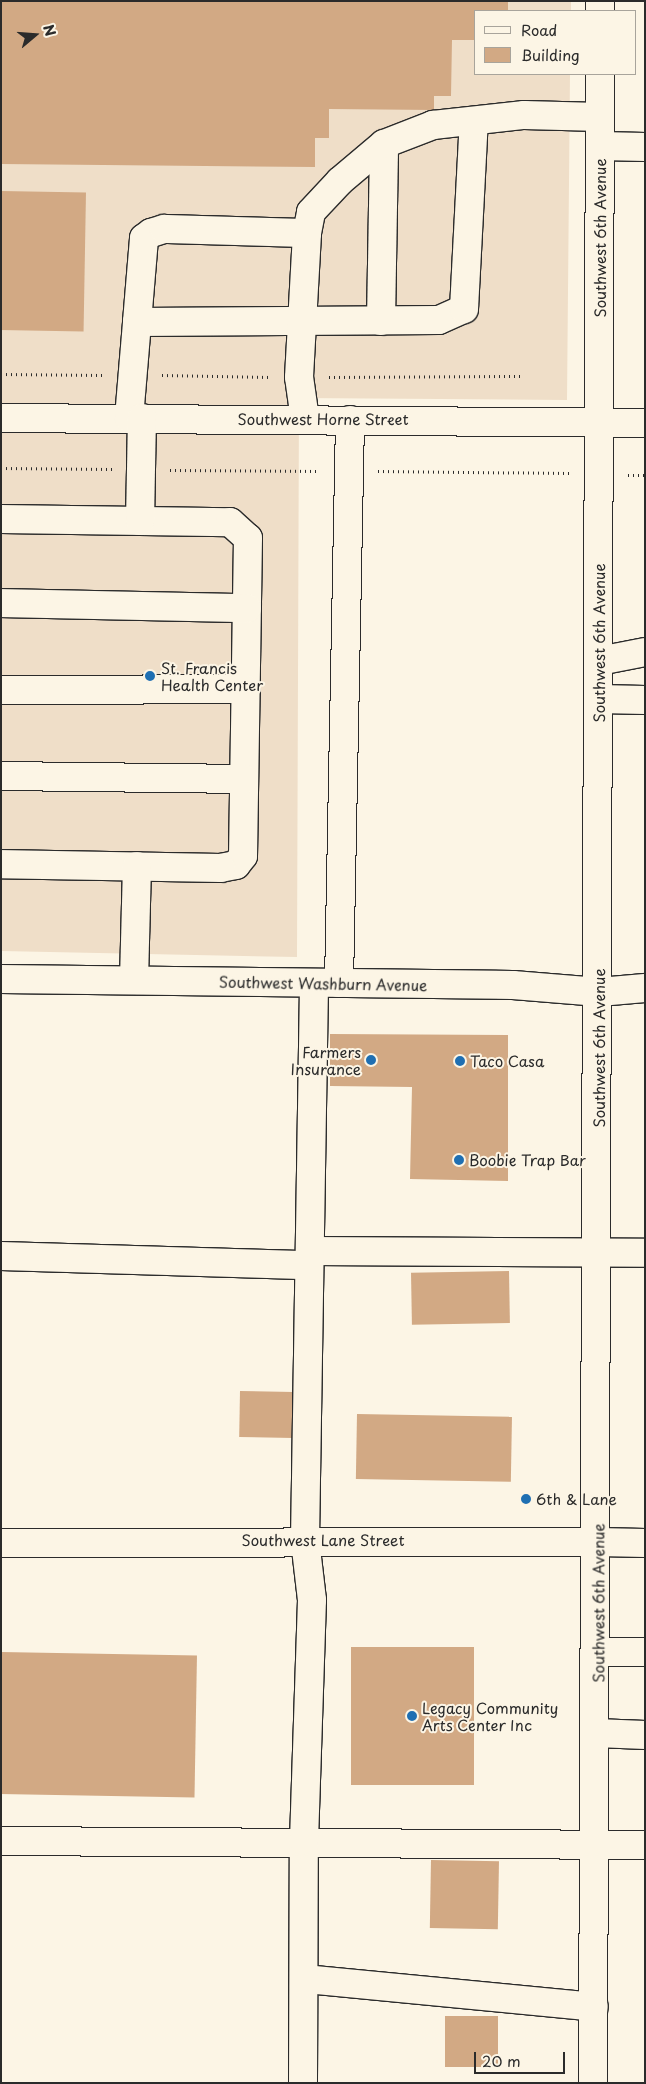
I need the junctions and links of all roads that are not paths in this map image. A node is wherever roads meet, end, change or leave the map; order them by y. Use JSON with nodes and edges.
{"nodes":[{"id":1,"x":600,"y":75,"type":"edge"},
{"id":2,"x":600,"y":116,"type":"junction"},
{"id":3,"x":474,"y":121,"type":"junction"},
{"id":4,"x":384,"y":144,"type":"junction"},
{"id":5,"x":600,"y":146,"type":"junction"},
{"id":6,"x":645,"y":147,"type":"edge"},
{"id":7,"x":308,"y":233,"type":"junction"},
{"id":8,"x":381,"y":321,"type":"junction"},
{"id":9,"x":137,"y":322,"type":"junction"},
{"id":10,"x":300,"y":323,"type":"junction"},
{"id":11,"x":1,"y":418,"type":"edge"},
{"id":12,"x":135,"y":418,"type":"junction"},
{"id":13,"x":305,"y":419,"type":"junction"},
{"id":14,"x":350,"y":420,"type":"junction"},
{"id":15,"x":599,"y":422,"type":"junction"},
{"id":16,"x":645,"y":423,"type":"edge"},
{"id":17,"x":1,"y":519,"type":"edge"},
{"id":18,"x":140,"y":521,"type":"junction"},
{"id":19,"x":1,"y":602,"type":"edge"},
{"id":20,"x":247,"y":608,"type":"junction"},
{"id":21,"x":645,"y":652,"type":"edge"},
{"id":22,"x":599,"y":661,"type":"junction"},
{"id":23,"x":246,"y":689,"type":"junction"},
{"id":24,"x":1,"y":690,"type":"edge"},
{"id":25,"x":599,"y":699,"type":"junction"},
{"id":26,"x":645,"y":700,"type":"edge"},
{"id":27,"x":1,"y":776,"type":"edge"},
{"id":28,"x":244,"y":779,"type":"junction"},
{"id":29,"x":1,"y":864,"type":"edge"},
{"id":30,"x":137,"y":866,"type":"junction"},
{"id":31,"x":1,"y":979,"type":"edge"},
{"id":32,"x":134,"y":980,"type":"junction"},
{"id":33,"x":326,"y":983,"type":"junction"},
{"id":34,"x":645,"y":988,"type":"edge"},
{"id":35,"x":599,"y":992,"type":"junction"},
{"id":36,"x":599,"y":1250,"type":"junction"},
{"id":37,"x":645,"y":1253,"type":"edge"},
{"id":38,"x":1,"y":1256,"type":"edge"},
{"id":39,"x":310,"y":1258,"type":"junction"},
{"id":40,"x":305,"y":1540,"type":"junction"},
{"id":41,"x":598,"y":1542,"type":"junction"},
{"id":42,"x":1,"y":1543,"type":"edge"},
{"id":43,"x":645,"y":1543,"type":"edge"},
{"id":44,"x":597,"y":1652,"type":"junction"},
{"id":45,"x":645,"y":1652,"type":"edge"},
{"id":46,"x":596,"y":1733,"type":"junction"},
{"id":47,"x":645,"y":1735,"type":"edge"},
{"id":48,"x":1,"y":1841,"type":"edge"},
{"id":49,"x":304,"y":1841,"type":"junction"},
{"id":50,"x":595,"y":1844,"type":"junction"},
{"id":51,"x":645,"y":1845,"type":"edge"},
{"id":52,"x":305,"y":1979,"type":"junction"},
{"id":53,"x":594,"y":2007,"type":"junction"},
{"id":54,"x":303,"y":2083,"type":"edge"},
{"id":55,"x":593,"y":2083,"type":"edge"}],
"edges":[{"from":1,"to":2,"type":"main road","name":"Southwest 6th Avenue"},
{"from":2,"to":3,"type":"main road"},
{"from":2,"to":5,"type":"main road","name":"Southwest 6th Avenue"},
{"from":3,"to":4,"type":"main road"},
{"from":3,"to":8,"type":"main road"},
{"from":4,"to":7,"type":"main road"},
{"from":4,"to":8,"type":"main road"},
{"from":5,"to":6,"type":"main road"},
{"from":5,"to":15,"type":"main road","name":"Southwest 6th Avenue"},
{"from":7,"to":9,"type":"main road"},
{"from":7,"to":10,"type":"main road"},
{"from":8,"to":10,"type":"main road"},
{"from":9,"to":10,"type":"main road"},
{"from":9,"to":12,"type":"main road"},
{"from":10,"to":13,"type":"main road"},
{"from":11,"to":12,"type":"main road","name":"Southwest Horne Street"},
{"from":12,"to":13,"type":"main road","name":"Southwest Horne Street"},
{"from":12,"to":18,"type":"main road"},
{"from":13,"to":14,"type":"main road","name":"Southwest Horne Street"},
{"from":14,"to":15,"type":"main road","name":"Southwest Horne Street"},
{"from":14,"to":33,"type":"main road"},
{"from":15,"to":16,"type":"main road","name":"Southwest Horne Street"},
{"from":15,"to":22,"type":"main road","name":"Southwest 6th Avenue"},
{"from":17,"to":18,"type":"main road"},
{"from":18,"to":20,"type":"main road"},
{"from":19,"to":20,"type":"main road"},
{"from":20,"to":23,"type":"main road"},
{"from":21,"to":22,"type":"main road"},
{"from":22,"to":25,"type":"main road","name":"Southwest 6th Avenue"},
{"from":23,"to":24,"type":"main road"},
{"from":23,"to":28,"type":"main road"},
{"from":25,"to":26,"type":"main road"},
{"from":25,"to":35,"type":"main road","name":"Southwest 6th Avenue"},
{"from":27,"to":28,"type":"main road"},
{"from":28,"to":30,"type":"main road"},
{"from":29,"to":30,"type":"main road"},
{"from":30,"to":32,"type":"main road"},
{"from":31,"to":32,"type":"main road","name":"Southwest Washburn Avenue"},
{"from":32,"to":33,"type":"main road","name":"Southwest Washburn Avenue"},
{"from":33,"to":35,"type":"main road","name":"Southwest Washburn Avenue"},
{"from":33,"to":39,"type":"main road"},
{"from":34,"to":35,"type":"main road","name":"Southwest Washburn Avenue"},
{"from":35,"to":36,"type":"main road","name":"Southwest 6th Avenue"},
{"from":36,"to":37,"type":"main road"},
{"from":36,"to":39,"type":"main road"},
{"from":36,"to":41,"type":"main road","name":"Southwest 6th Avenue"},
{"from":38,"to":39,"type":"main road"},
{"from":39,"to":40,"type":"main road"},
{"from":40,"to":41,"type":"main road","name":"Southwest Lane Street"},
{"from":40,"to":42,"type":"main road","name":"Southwest Lane Street"},
{"from":40,"to":49,"type":"main road"},
{"from":41,"to":43,"type":"main road","name":"Southwest Lane Street"},
{"from":41,"to":44,"type":"main road","name":"Southwest 6th Avenue"},
{"from":44,"to":45,"type":"main road"},
{"from":44,"to":46,"type":"main road","name":"Southwest 6th Avenue"},
{"from":46,"to":47,"type":"main road"},
{"from":46,"to":50,"type":"main road","name":"Southwest 6th Avenue"},
{"from":48,"to":49,"type":"main road"},
{"from":49,"to":50,"type":"main road"},
{"from":49,"to":52,"type":"main road"},
{"from":50,"to":51,"type":"main road"},
{"from":50,"to":53,"type":"main road","name":"Southwest 6th Avenue"},
{"from":52,"to":53,"type":"main road"},
{"from":52,"to":54,"type":"main road"},
{"from":53,"to":55,"type":"main road","name":"Southwest 6th Avenue"}]}
